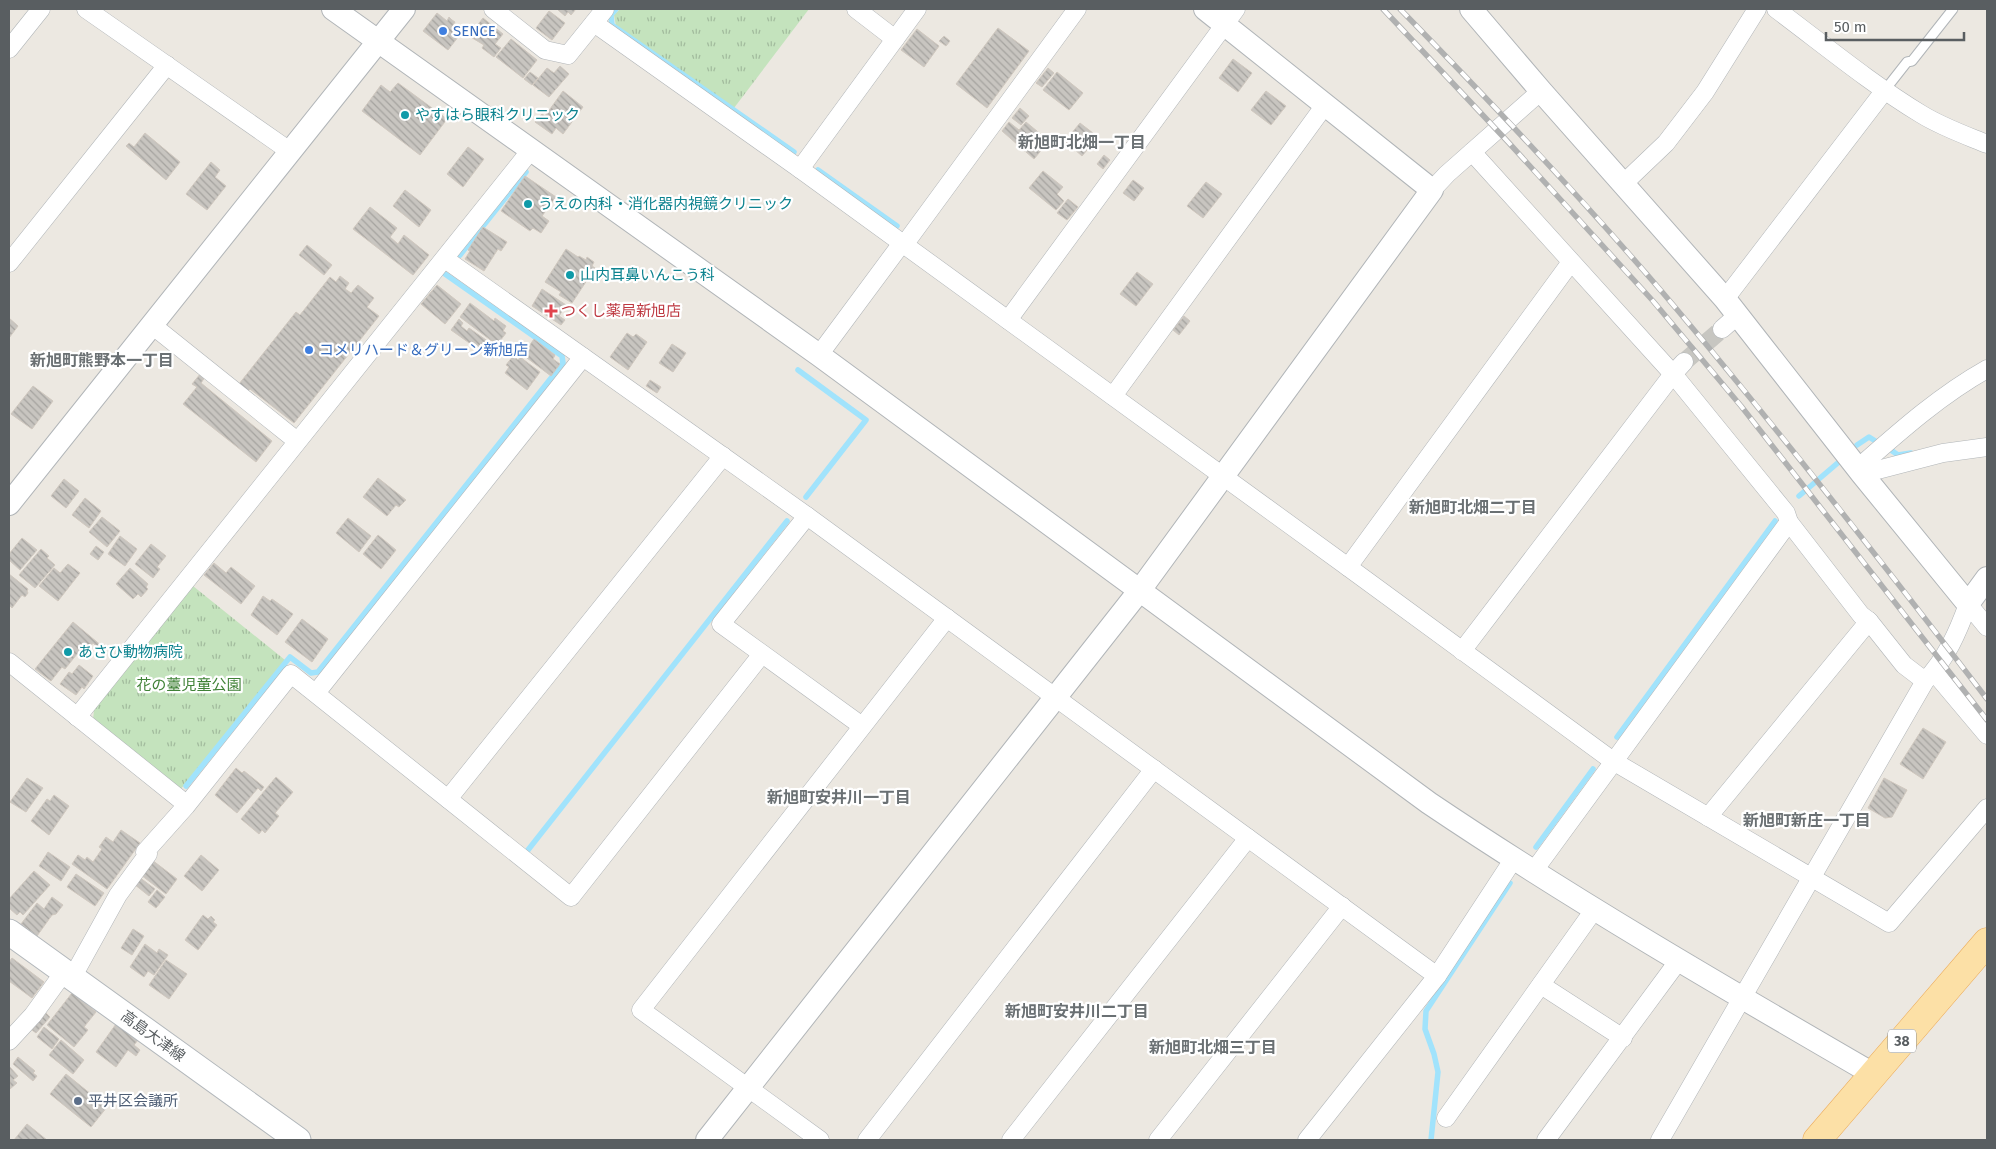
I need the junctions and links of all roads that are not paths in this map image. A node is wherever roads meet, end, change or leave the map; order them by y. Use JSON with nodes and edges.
{"nodes":[{"id":1,"x":41,"y":9,"type":"edge"},
{"id":2,"x":86,"y":9,"type":"edge"},
{"id":3,"x":333,"y":9,"type":"edge"},
{"id":4,"x":404,"y":9,"type":"edge"},
{"id":5,"x":493,"y":9,"type":"edge"},
{"id":6,"x":605,"y":9,"type":"edge"},
{"id":7,"x":856,"y":9,"type":"edge"},
{"id":8,"x":917,"y":9,"type":"edge"},
{"id":9,"x":1077,"y":9,"type":"edge"},
{"id":10,"x":1205,"y":9,"type":"edge"},
{"id":11,"x":1471,"y":9,"type":"edge"},
{"id":12,"x":1757,"y":9,"type":"edge"},
{"id":13,"x":1776,"y":9,"type":"edge"},
{"id":14,"x":1953,"y":9,"type":"edge"},
{"id":15,"x":1231,"y":17,"type":"edge"},
{"id":16,"x":594,"y":23,"type":"junction"},
{"id":17,"x":895,"y":39,"type":"junction"},
{"id":18,"x":379,"y":41,"type":"junction"},
{"id":19,"x":9,"y":49,"type":"edge"},
{"id":20,"x":167,"y":65,"type":"junction"},
{"id":21,"x":1885,"y":90,"type":"junction"},
{"id":22,"x":1540,"y":91,"type":"junction"},
{"id":23,"x":1325,"y":105,"type":"junction"},
{"id":24,"x":1987,"y":144,"type":"edge"},
{"id":25,"x":531,"y":150,"type":"junction"},
{"id":26,"x":291,"y":152,"type":"junction"},
{"id":27,"x":1472,"y":152,"type":"junction"},
{"id":28,"x":800,"y":169,"type":"junction"},
{"id":29,"x":1623,"y":184,"type":"junction"},
{"id":30,"x":1432,"y":190,"type":"junction"},
{"id":31,"x":903,"y":244,"type":"junction"},
{"id":32,"x":445,"y":259,"type":"junction"},
{"id":33,"x":1571,"y":262,"type":"junction"},
{"id":34,"x":9,"y":263,"type":"edge"},
{"id":35,"x":1728,"y":314,"type":"junction"},
{"id":36,"x":1008,"y":320,"type":"junction"},
{"id":37,"x":152,"y":325,"type":"junction"},
{"id":38,"x":819,"y":355,"type":"junction"},
{"id":39,"x":583,"y":357,"type":"junction"},
{"id":40,"x":1679,"y":368,"type":"junction"},
{"id":41,"x":1987,"y":370,"type":"edge"},
{"id":42,"x":1113,"y":396,"type":"junction"},
{"id":43,"x":297,"y":441,"type":"junction"},
{"id":44,"x":1987,"y":447,"type":"edge"},
{"id":45,"x":722,"y":456,"type":"junction"},
{"id":46,"x":1860,"y":471,"type":"junction"},
{"id":47,"x":1222,"y":476,"type":"junction"},
{"id":48,"x":9,"y":504,"type":"edge"},
{"id":49,"x":807,"y":516,"type":"junction"},
{"id":50,"x":1789,"y":522,"type":"junction"},
{"id":51,"x":1348,"y":567,"type":"junction"},
{"id":52,"x":1987,"y":578,"type":"edge"},
{"id":53,"x":1140,"y":590,"type":"junction"},
{"id":54,"x":1968,"y":604,"type":"junction"},
{"id":55,"x":947,"y":618,"type":"junction"},
{"id":56,"x":1869,"y":621,"type":"junction"},
{"id":57,"x":1987,"y":627,"type":"edge"},
{"id":58,"x":1462,"y":651,"type":"junction"},
{"id":59,"x":762,"y":654,"type":"junction"},
{"id":60,"x":9,"y":662,"type":"edge"},
{"id":61,"x":1929,"y":676,"type":"junction"},
{"id":62,"x":316,"y":693,"type":"junction"},
{"id":63,"x":1056,"y":697,"type":"junction"},
{"id":64,"x":78,"y":717,"type":"junction"},
{"id":65,"x":862,"y":726,"type":"junction"},
{"id":66,"x":1987,"y":735,"type":"edge"},
{"id":67,"x":1613,"y":761,"type":"junction"},
{"id":68,"x":1154,"y":769,"type":"junction"},
{"id":69,"x":448,"y":799,"type":"junction"},
{"id":70,"x":186,"y":804,"type":"junction"},
{"id":71,"x":1987,"y":808,"type":"edge"},
{"id":72,"x":1708,"y":817,"type":"junction"},
{"id":73,"x":1248,"y":838,"type":"junction"},
{"id":74,"x":1513,"y":860,"type":"junction"},
{"id":75,"x":1533,"y":872,"type":"junction"},
{"id":76,"x":1812,"y":879,"type":"junction"},
{"id":77,"x":1342,"y":906,"type":"junction"},
{"id":78,"x":1594,"y":910,"type":"junction"},
{"id":79,"x":9,"y":932,"type":"edge"},
{"id":80,"x":1987,"y":942,"type":"edge"},
{"id":81,"x":1679,"y":960,"type":"junction"},
{"id":82,"x":68,"y":975,"type":"junction"},
{"id":83,"x":1437,"y":976,"type":"junction"},
{"id":84,"x":1541,"y":985,"type":"junction"},
{"id":85,"x":1741,"y":997,"type":"junction"},
{"id":86,"x":1623,"y":1038,"type":"junction"},
{"id":87,"x":9,"y":1041,"type":"edge"},
{"id":88,"x":1873,"y":1074,"type":"junction"},
{"id":89,"x":748,"y":1088,"type":"junction"},
{"id":90,"x":1446,"y":1118,"type":"dead end"},
{"id":91,"x":298,"y":1140,"type":"edge"},
{"id":92,"x":707,"y":1140,"type":"edge"},
{"id":93,"x":820,"y":1140,"type":"edge"},
{"id":94,"x":867,"y":1140,"type":"edge"},
{"id":95,"x":1011,"y":1140,"type":"edge"},
{"id":96,"x":1158,"y":1140,"type":"edge"},
{"id":97,"x":1307,"y":1140,"type":"edge"},
{"id":98,"x":1546,"y":1140,"type":"edge"},
{"id":99,"x":1660,"y":1140,"type":"edge"},
{"id":100,"x":1817,"y":1140,"type":"edge"}],
"edges":[{"from":1,"to":19,"type":"street"},
{"from":2,"to":20,"type":"street"},
{"from":3,"to":18,"type":"street"},
{"from":4,"to":18,"type":"street"},
{"from":5,"to":16,"type":"street"},
{"from":6,"to":16,"type":"street"},
{"from":7,"to":17,"type":"street"},
{"from":8,"to":17,"type":"street"},
{"from":9,"to":31,"type":"street"},
{"from":10,"to":15,"type":"street"},
{"from":11,"to":22,"type":"street"},
{"from":12,"to":29,"type":"street"},
{"from":13,"to":21,"type":"street"},
{"from":14,"to":21,"type":"lane"},
{"from":15,"to":23,"type":"street"},
{"from":15,"to":36,"type":"street"},
{"from":16,"to":28,"type":"street"},
{"from":17,"to":28,"type":"street"},
{"from":18,"to":25,"type":"street"},
{"from":18,"to":26,"type":"street"},
{"from":20,"to":26,"type":"street"},
{"from":20,"to":34,"type":"street"},
{"from":21,"to":24,"type":"street"},
{"from":21,"to":35,"type":"street"},
{"from":22,"to":27,"type":"street"},
{"from":22,"to":29,"type":"street"},
{"from":23,"to":30,"type":"street"},
{"from":23,"to":42,"type":"street"},
{"from":25,"to":32,"type":"street"},
{"from":25,"to":38,"type":"street"},
{"from":26,"to":37,"type":"street"},
{"from":27,"to":30,"type":"street"},
{"from":27,"to":33,"type":"street"},
{"from":28,"to":31,"type":"street"},
{"from":29,"to":35,"type":"street"},
{"from":30,"to":47,"type":"street"},
{"from":31,"to":36,"type":"street"},
{"from":31,"to":38,"type":"street"},
{"from":32,"to":39,"type":"street"},
{"from":32,"to":43,"type":"street"},
{"from":33,"to":40,"type":"street"},
{"from":33,"to":51,"type":"street"},
{"from":35,"to":46,"type":"street"},
{"from":36,"to":42,"type":"street"},
{"from":37,"to":43,"type":"street"},
{"from":37,"to":48,"type":"street"},
{"from":38,"to":53,"type":"street"},
{"from":39,"to":45,"type":"street"},
{"from":39,"to":62,"type":"street"},
{"from":40,"to":50,"type":"street"},
{"from":40,"to":58,"type":"street"},
{"from":41,"to":46,"type":"street"},
{"from":42,"to":47,"type":"street"},
{"from":43,"to":64,"type":"street"},
{"from":44,"to":46,"type":"street"},
{"from":45,"to":49,"type":"street"},
{"from":45,"to":69,"type":"street"},
{"from":46,"to":54,"type":"street"},
{"from":47,"to":51,"type":"street"},
{"from":47,"to":53,"type":"street"},
{"from":49,"to":55,"type":"street"},
{"from":49,"to":59,"type":"street"},
{"from":50,"to":56,"type":"street"},
{"from":50,"to":67,"type":"street"},
{"from":51,"to":58,"type":"street"},
{"from":52,"to":54,"type":"street"},
{"from":53,"to":63,"type":"street"},
{"from":53,"to":74,"type":"street"},
{"from":54,"to":57,"type":"street"},
{"from":54,"to":61,"type":"street"},
{"from":55,"to":63,"type":"street"},
{"from":55,"to":65,"type":"street"},
{"from":56,"to":61,"type":"street"},
{"from":56,"to":72,"type":"street"},
{"from":58,"to":67,"type":"street"},
{"from":59,"to":65,"type":"street"},
{"from":59,"to":69,"type":"street"},
{"from":60,"to":64,"type":"street"},
{"from":61,"to":66,"type":"street"},
{"from":61,"to":76,"type":"street"},
{"from":62,"to":69,"type":"street"},
{"from":62,"to":70,"type":"street"},
{"from":63,"to":68,"type":"street"},
{"from":63,"to":89,"type":"street"},
{"from":64,"to":70,"type":"street"},
{"from":65,"to":89,"type":"street"},
{"from":67,"to":72,"type":"street"},
{"from":67,"to":75,"type":"street"},
{"from":68,"to":73,"type":"street"},
{"from":68,"to":94,"type":"street"},
{"from":70,"to":82,"type":"street"},
{"from":71,"to":76,"type":"street"},
{"from":72,"to":76,"type":"street"},
{"from":73,"to":77,"type":"street"},
{"from":73,"to":95,"type":"street"},
{"from":74,"to":75,"type":"street"},
{"from":74,"to":83,"type":"street"},
{"from":75,"to":78,"type":"street"},
{"from":76,"to":85,"type":"street"},
{"from":77,"to":83,"type":"street"},
{"from":77,"to":96,"type":"street"},
{"from":78,"to":81,"type":"street"},
{"from":78,"to":84,"type":"street"},
{"from":79,"to":82,"type":"main road","name":"高島大津線"},
{"from":80,"to":88,"type":"main road","number":"38"},
{"from":81,"to":85,"type":"street"},
{"from":81,"to":86,"type":"street"},
{"from":82,"to":87,"type":"street"},
{"from":82,"to":91,"type":"main road","name":"高島大津線"},
{"from":83,"to":97,"type":"street"},
{"from":84,"to":86,"type":"street"},
{"from":84,"to":90,"type":"street"},
{"from":85,"to":88,"type":"street"},
{"from":85,"to":99,"type":"street"},
{"from":86,"to":98,"type":"street"},
{"from":88,"to":100,"type":"main road","number":"38"},
{"from":89,"to":92,"type":"street"},
{"from":89,"to":93,"type":"street"}]}
